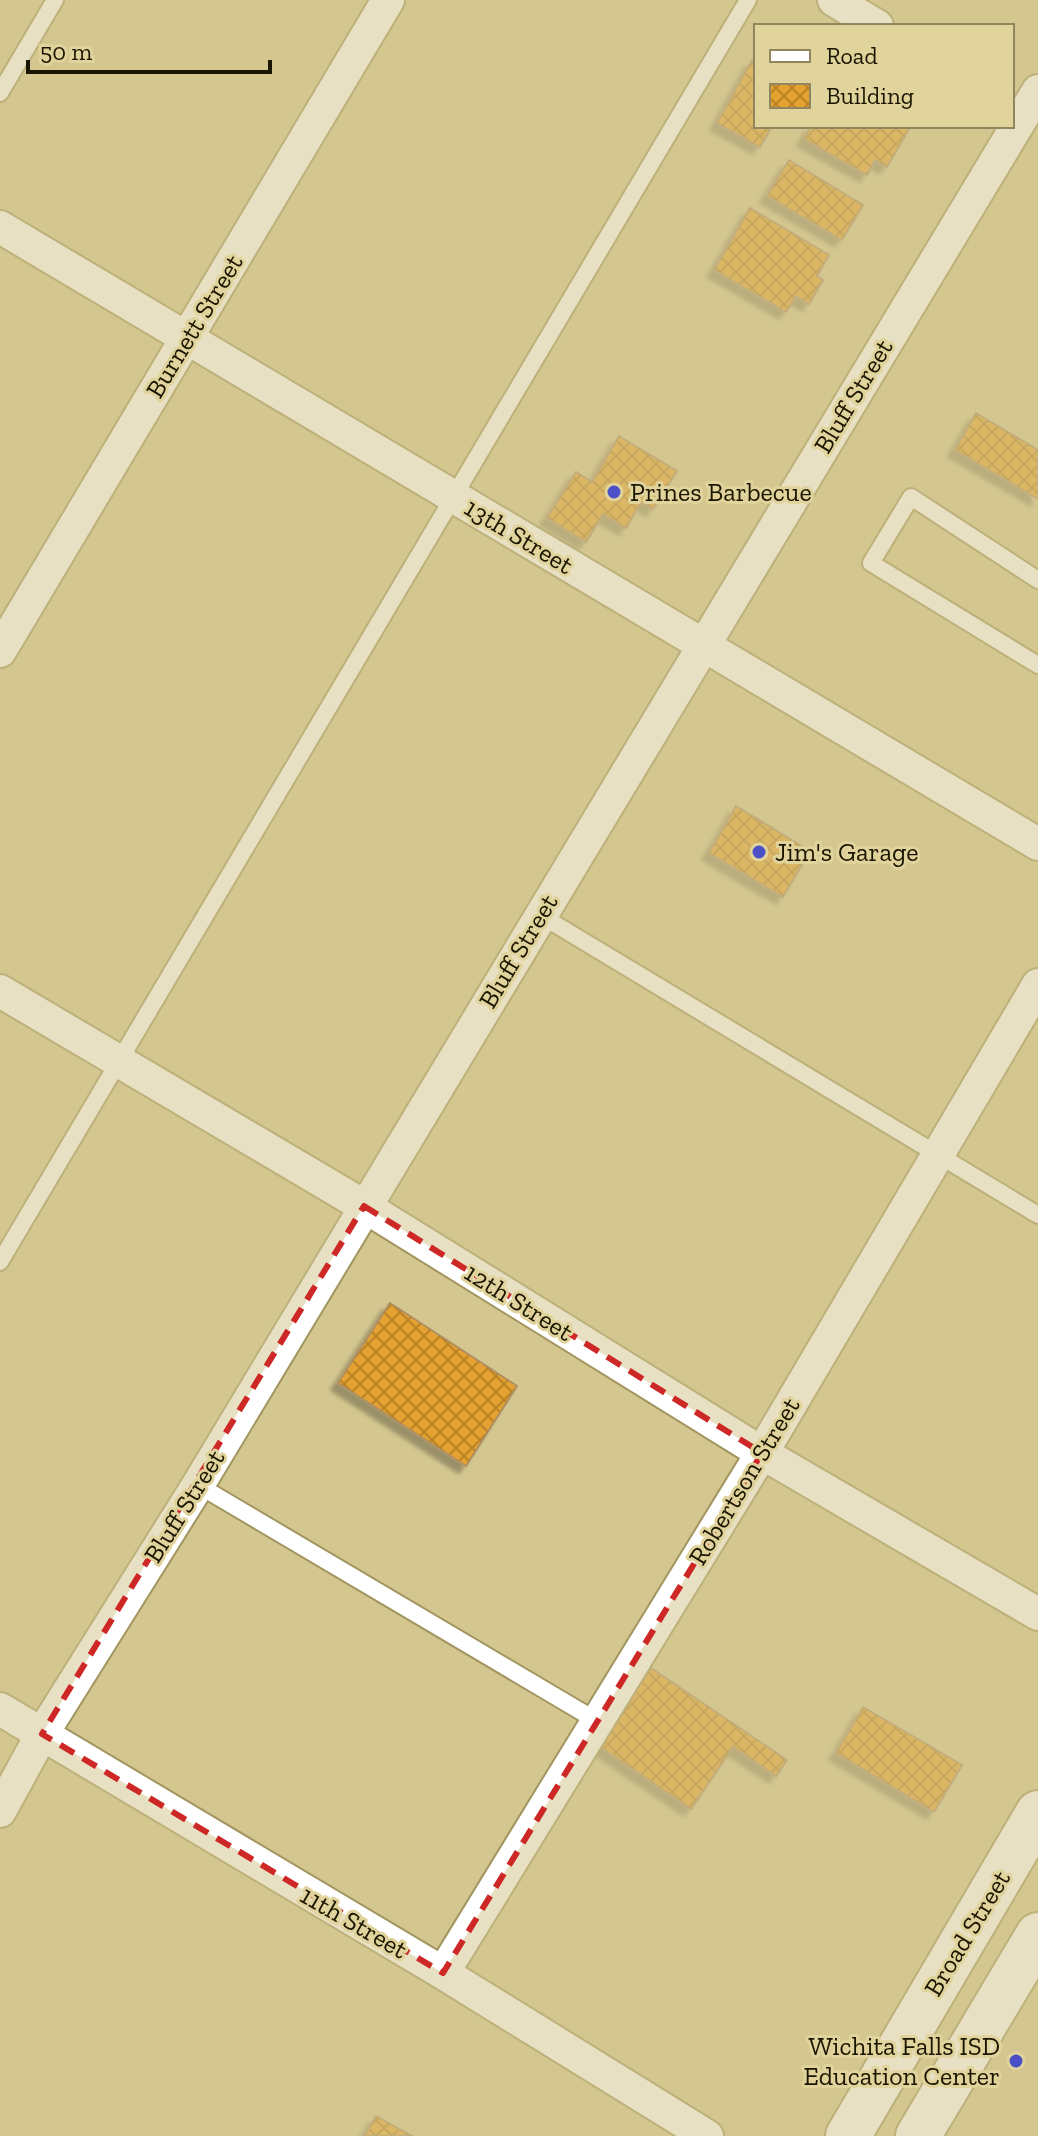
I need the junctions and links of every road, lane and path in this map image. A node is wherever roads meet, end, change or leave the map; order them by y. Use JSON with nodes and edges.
{"nodes":[{"id":1,"x":55,"y":0,"type":"edge"},
{"id":2,"x":388,"y":0,"type":"edge"},
{"id":3,"x":748,"y":0,"type":"edge"},
{"id":4,"x":834,"y":0,"type":"edge"},
{"id":5,"x":874,"y":24,"type":"edge"},
{"id":6,"x":0,"y":93,"type":"edge"},
{"id":7,"x":1028,"y":110,"type":"edge"},
{"id":8,"x":0,"y":227,"type":"edge"},
{"id":9,"x":187,"y":337,"type":"junction"},
{"id":10,"x":453,"y":496,"type":"junction"},
{"id":11,"x":1038,"y":580,"type":"edge"},
{"id":12,"x":702,"y":645,"type":"junction"},
{"id":13,"x":0,"y":651,"type":"edge"},
{"id":14,"x":1038,"y":665,"type":"edge"},
{"id":15,"x":1038,"y":844,"type":"edge"},
{"id":16,"x":540,"y":915,"type":"junction"},
{"id":17,"x":1038,"y":985,"type":"edge"},
{"id":18,"x":0,"y":991,"type":"edge"},
{"id":19,"x":119,"y":1062,"type":"junction"},
{"id":20,"x":938,"y":1155,"type":"junction"},
{"id":21,"x":364,"y":1206,"type":"junction"},
{"id":22,"x":1038,"y":1215,"type":"edge"},
{"id":23,"x":0,"y":1262,"type":"edge"},
{"id":24,"x":762,"y":1453,"type":"junction"},
{"id":25,"x":198,"y":1485,"type":"junction"},
{"id":26,"x":1038,"y":1614,"type":"edge"},
{"id":27,"x":0,"y":1709,"type":"edge"},
{"id":28,"x":597,"y":1721,"type":"junction"},
{"id":29,"x":42,"y":1734,"type":"junction"},
{"id":30,"x":0,"y":1811,"type":"edge"},
{"id":31,"x":1038,"y":1813,"type":"edge"},
{"id":32,"x":1038,"y":1935,"type":"edge"},
{"id":33,"x":443,"y":1973,"type":"junction"},
{"id":34,"x":707,"y":2136,"type":"edge"},
{"id":35,"x":848,"y":2136,"type":"edge"},
{"id":36,"x":918,"y":2136,"type":"edge"}],
"edges":[{"from":1,"to":6,"type":"lane"},
{"from":2,"to":9,"type":"street","name":"Burnett Street"},
{"from":3,"to":10,"type":"lane"},
{"from":4,"to":5,"type":"street"},
{"from":7,"to":12,"type":"street","name":"Bluff Street"},
{"from":8,"to":9,"type":"street","name":"13th Street"},
{"from":9,"to":10,"type":"street","name":"13th Street"},
{"from":9,"to":13,"type":"street","name":"Burnett Street"},
{"from":10,"to":12,"type":"street","name":"13th Street"},
{"from":10,"to":19,"type":"lane"},
{"from":11,"to":14,"type":"lane"},
{"from":12,"to":15,"type":"street","name":"13th Street"},
{"from":12,"to":16,"type":"street","name":"Bluff Street"},
{"from":16,"to":20,"type":"lane"},
{"from":16,"to":21,"type":"street","name":"Bluff Street"},
{"from":17,"to":20,"type":"street","name":"Robertson Street"},
{"from":18,"to":19,"type":"street","name":"12th Street"},
{"from":19,"to":21,"type":"street","name":"12th Street"},
{"from":19,"to":23,"type":"lane"},
{"from":20,"to":22,"type":"lane"},
{"from":20,"to":24,"type":"street","name":"Robertson Street"},
{"from":21,"to":24,"type":"street","name":"12th Street"},
{"from":21,"to":25,"type":"street","name":"Bluff Street"},
{"from":24,"to":26,"type":"street","name":"12th Street"},
{"from":24,"to":28,"type":"street","name":"Robertson Street"},
{"from":25,"to":28,"type":"lane"},
{"from":25,"to":29,"type":"street","name":"Bluff Street"},
{"from":27,"to":29,"type":"street","name":"11th Street"},
{"from":28,"to":33,"type":"street","name":"Robertson Street"},
{"from":29,"to":30,"type":"street","name":"Bluff Street"},
{"from":29,"to":33,"type":"street","name":"11th Street"},
{"from":31,"to":35,"type":"main road","name":"Broad Street"},
{"from":32,"to":36,"type":"main road"},
{"from":33,"to":34,"type":"street","name":"11th Street"}]}
